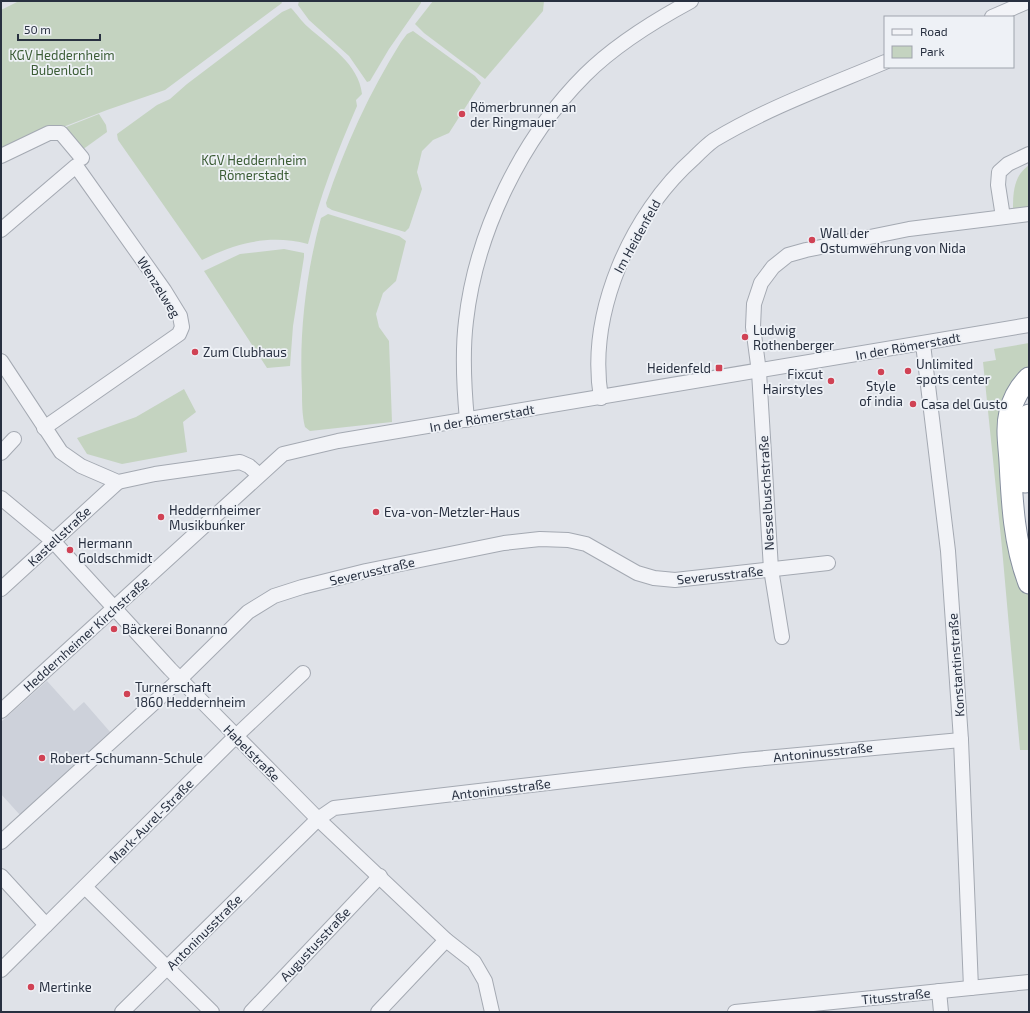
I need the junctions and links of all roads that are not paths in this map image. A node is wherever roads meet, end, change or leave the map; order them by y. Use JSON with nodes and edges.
{"nodes":[{"id":1,"x":691,"y":1,"type":"edge"},
{"id":2,"x":1029,"y":1,"type":"edge"},
{"id":3,"x":994,"y":16,"type":"edge"},
{"id":4,"x":884,"y":62,"type":"edge"},
{"id":5,"x":1029,"y":154,"type":"edge"},
{"id":6,"x":1,"y":156,"type":"edge"},
{"id":7,"x":79,"y":162,"type":"junction"},
{"id":8,"x":1029,"y":214,"type":"edge"},
{"id":9,"x":1003,"y":217,"type":"junction"},
{"id":10,"x":1,"y":230,"type":"edge"},
{"id":11,"x":1029,"y":325,"type":"edge"},
{"id":12,"x":923,"y":344,"type":"junction"},
{"id":13,"x":1,"y":361,"type":"edge"},
{"id":14,"x":759,"y":372,"type":"junction"},
{"id":15,"x":1029,"y":378,"type":"edge"},
{"id":16,"x":601,"y":398,"type":"junction"},
{"id":17,"x":1029,"y":415,"type":"edge"},
{"id":18,"x":468,"y":420,"type":"junction"},
{"id":19,"x":44,"y":428,"type":"junction"},
{"id":20,"x":14,"y":439,"type":"dead end"},
{"id":21,"x":1,"y":453,"type":"edge"},
{"id":22,"x":259,"y":475,"type":"junction"},
{"id":23,"x":118,"y":482,"type":"junction"},
{"id":24,"x":1,"y":498,"type":"edge"},
{"id":25,"x":1029,"y":522,"type":"edge"},
{"id":26,"x":53,"y":541,"type":"junction"},
{"id":27,"x":828,"y":563,"type":"dead end"},
{"id":28,"x":771,"y":569,"type":"junction"},
{"id":29,"x":1029,"y":583,"type":"edge"},
{"id":30,"x":1,"y":589,"type":"edge"},
{"id":31,"x":115,"y":608,"type":"junction"},
{"id":32,"x":782,"y":638,"type":"dead end"},
{"id":33,"x":303,"y":673,"type":"dead end"},
{"id":34,"x":180,"y":679,"type":"junction"},
{"id":35,"x":1,"y":711,"type":"edge"},
{"id":36,"x":235,"y":737,"type":"junction"},
{"id":37,"x":961,"y":740,"type":"junction"},
{"id":38,"x":318,"y":819,"type":"junction"},
{"id":39,"x":1,"y":842,"type":"edge"},
{"id":40,"x":1,"y":876,"type":"edge"},
{"id":41,"x":380,"y":876,"type":"junction"},
{"id":42,"x":85,"y":887,"type":"junction"},
{"id":43,"x":46,"y":925,"type":"junction"},
{"id":44,"x":446,"y":940,"type":"junction"},
{"id":45,"x":168,"y":968,"type":"junction"},
{"id":46,"x":1,"y":970,"type":"edge"},
{"id":47,"x":1029,"y":982,"type":"edge"},
{"id":48,"x":1010,"y":985,"type":"junction"},
{"id":49,"x":1029,"y":986,"type":"edge"},
{"id":50,"x":972,"y":988,"type":"junction"},
{"id":51,"x":940,"y":991,"type":"junction"},
{"id":52,"x":122,"y":1012,"type":"edge"},
{"id":53,"x":212,"y":1012,"type":"edge"},
{"id":54,"x":251,"y":1012,"type":"edge"},
{"id":55,"x":378,"y":1012,"type":"edge"},
{"id":56,"x":492,"y":1012,"type":"edge"},
{"id":57,"x":736,"y":1012,"type":"edge"},
{"id":58,"x":941,"y":1012,"type":"edge"}],
"edges":[{"from":1,"to":18,"type":"street"},
{"from":2,"to":3,"type":"street"},
{"from":4,"to":16,"type":"street","name":"Im Heidenfeld"},
{"from":5,"to":9,"type":"street"},
{"from":6,"to":7,"type":"street","name":"Wenzelweg"},
{"from":7,"to":10,"type":"street"},
{"from":7,"to":19,"type":"street","name":"Wenzelweg"},
{"from":8,"to":9,"type":"street","name":"Nesselbuschstraße"},
{"from":9,"to":14,"type":"street","name":"Nesselbuschstraße"},
{"from":11,"to":12,"type":"street","name":"In der Römerstadt"},
{"from":12,"to":14,"type":"street","name":"In der Römerstadt"},
{"from":12,"to":37,"type":"street","name":"Konstantinstraße"},
{"from":13,"to":19,"type":"street"},
{"from":14,"to":16,"type":"street","name":"In der Römerstadt"},
{"from":14,"to":28,"type":"street","name":"Nesselbuschstraße"},
{"from":15,"to":29,"type":"highway"},
{"from":16,"to":18,"type":"street","name":"In der Römerstadt"},
{"from":17,"to":25,"type":"highway"},
{"from":18,"to":22,"type":"street","name":"In der Römerstadt"},
{"from":19,"to":23,"type":"street"},
{"from":20,"to":21,"type":"street"},
{"from":22,"to":23,"type":"street"},
{"from":22,"to":31,"type":"street","name":"Heddernheimer Kirchstraße"},
{"from":23,"to":26,"type":"street","name":"Kastellstraße"},
{"from":24,"to":26,"type":"street","name":"Habelstraße"},
{"from":26,"to":30,"type":"street","name":"Kastellstraße"},
{"from":26,"to":31,"type":"street","name":"Habelstraße"},
{"from":27,"to":28,"type":"street","name":"Severusstraße"},
{"from":28,"to":32,"type":"street","name":"Nesselbuschstraße"},
{"from":28,"to":34,"type":"street","name":"Severusstraße"},
{"from":31,"to":34,"type":"street","name":"Habelstraße"},
{"from":31,"to":35,"type":"street","name":"Heddernheimer Kirchstraße"},
{"from":33,"to":36,"type":"street","name":"Mark-Aurel-Straße"},
{"from":34,"to":36,"type":"street","name":"Habelstraße"},
{"from":34,"to":39,"type":"street","name":"Severusstraße"},
{"from":36,"to":38,"type":"street","name":"Habelstraße"},
{"from":36,"to":42,"type":"street","name":"Mark-Aurel-Straße"},
{"from":37,"to":38,"type":"street","name":"Antoninusstraße"},
{"from":37,"to":50,"type":"street","name":"Konstantinstraße"},
{"from":38,"to":41,"type":"street","name":"Habelstraße"},
{"from":38,"to":45,"type":"street","name":"Antoninusstraße"},
{"from":40,"to":43,"type":"street"},
{"from":41,"to":44,"type":"street","name":"Habelstraße"},
{"from":41,"to":54,"type":"street","name":"Augustusstraße"},
{"from":42,"to":43,"type":"street","name":"Mark-Aurel-Straße"},
{"from":42,"to":45,"type":"street"},
{"from":43,"to":46,"type":"street","name":"Mark-Aurel-Straße"},
{"from":44,"to":55,"type":"street"},
{"from":44,"to":56,"type":"street","name":"Habelstraße"},
{"from":45,"to":52,"type":"street","name":"Antoninusstraße"},
{"from":45,"to":53,"type":"street"},
{"from":47,"to":48,"type":"street","name":"Titusstraße"},
{"from":48,"to":49,"type":"street","name":"Titusstraße"},
{"from":48,"to":50,"type":"street","name":"Titusstraße"},
{"from":50,"to":51,"type":"street","name":"Titusstraße"},
{"from":51,"to":57,"type":"street","name":"Titusstraße"},
{"from":51,"to":58,"type":"street"}]}
